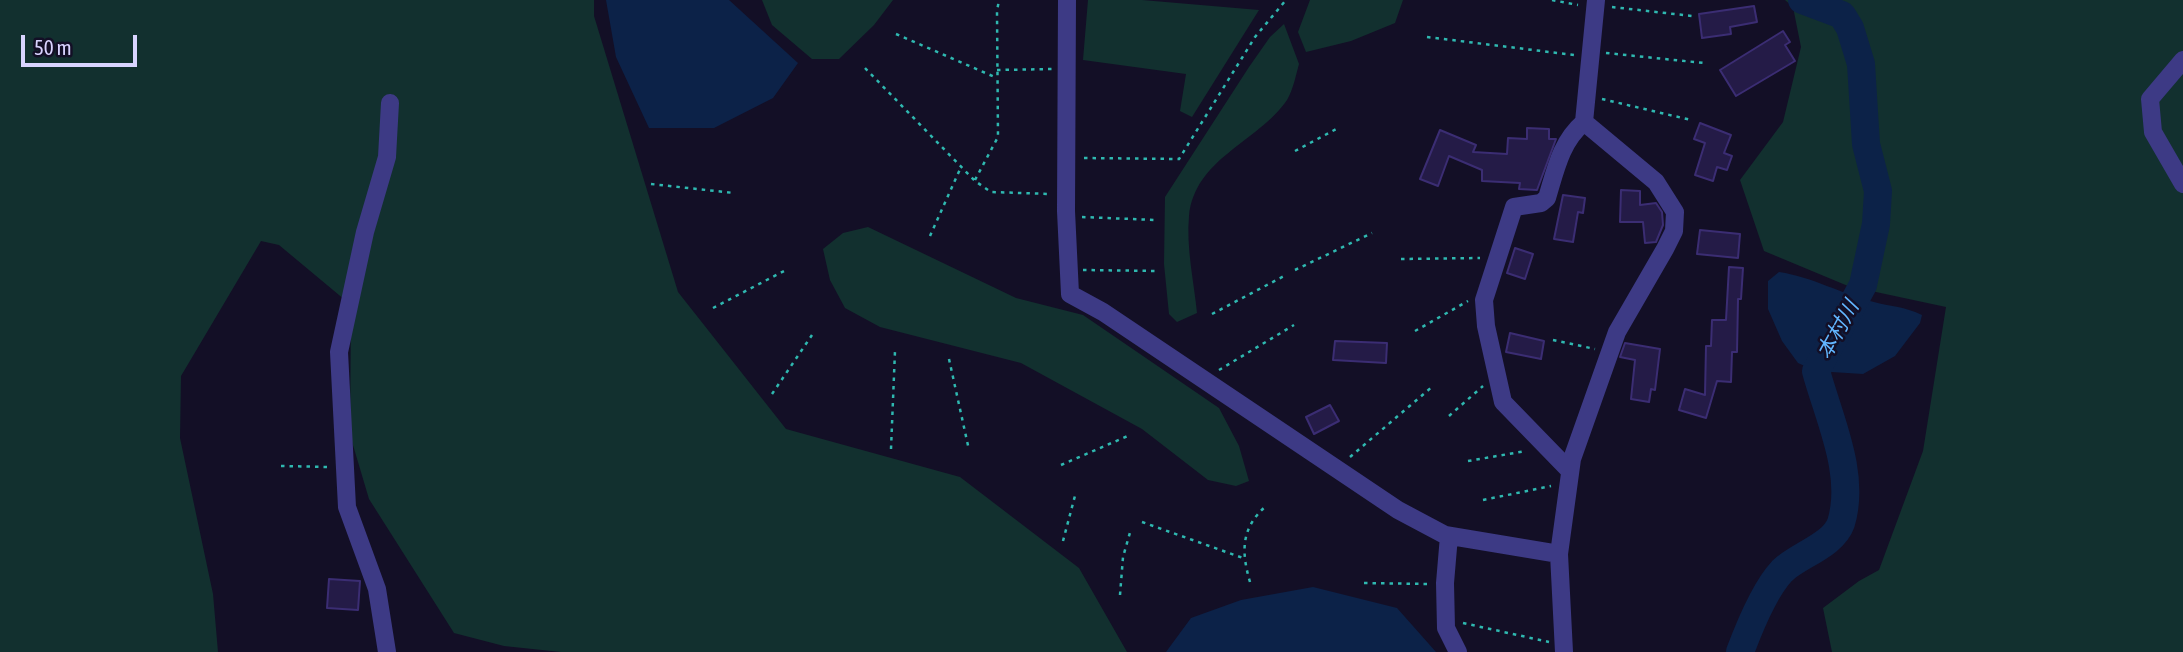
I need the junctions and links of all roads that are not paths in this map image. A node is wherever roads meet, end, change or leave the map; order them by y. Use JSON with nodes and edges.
{"nodes":[{"id":1,"x":1067,"y":0,"type":"edge"},
{"id":2,"x":1597,"y":4,"type":"edge"},
{"id":3,"x":2183,"y":60,"type":"edge"},
{"id":4,"x":390,"y":103,"type":"dead end"},
{"id":5,"x":1584,"y":122,"type":"junction"},
{"id":6,"x":2183,"y":184,"type":"edge"},
{"id":7,"x":1570,"y":471,"type":"junction"},
{"id":8,"x":1449,"y":536,"type":"junction"},
{"id":9,"x":1559,"y":554,"type":"junction"},
{"id":10,"x":1558,"y":647,"type":"edge"},
{"id":11,"x":387,"y":652,"type":"edge"},
{"id":12,"x":1458,"y":652,"type":"edge"}],
"edges":[{"from":1,"to":8,"type":"street"},
{"from":2,"to":5,"type":"street"},
{"from":3,"to":6,"type":"street"},
{"from":4,"to":11,"type":"street"},
{"from":5,"to":7,"type":"street"},
{"from":5,"to":7,"type":"street"},
{"from":7,"to":9,"type":"street"},
{"from":8,"to":9,"type":"street"},
{"from":8,"to":12,"type":"street"},
{"from":9,"to":10,"type":"street"}]}
